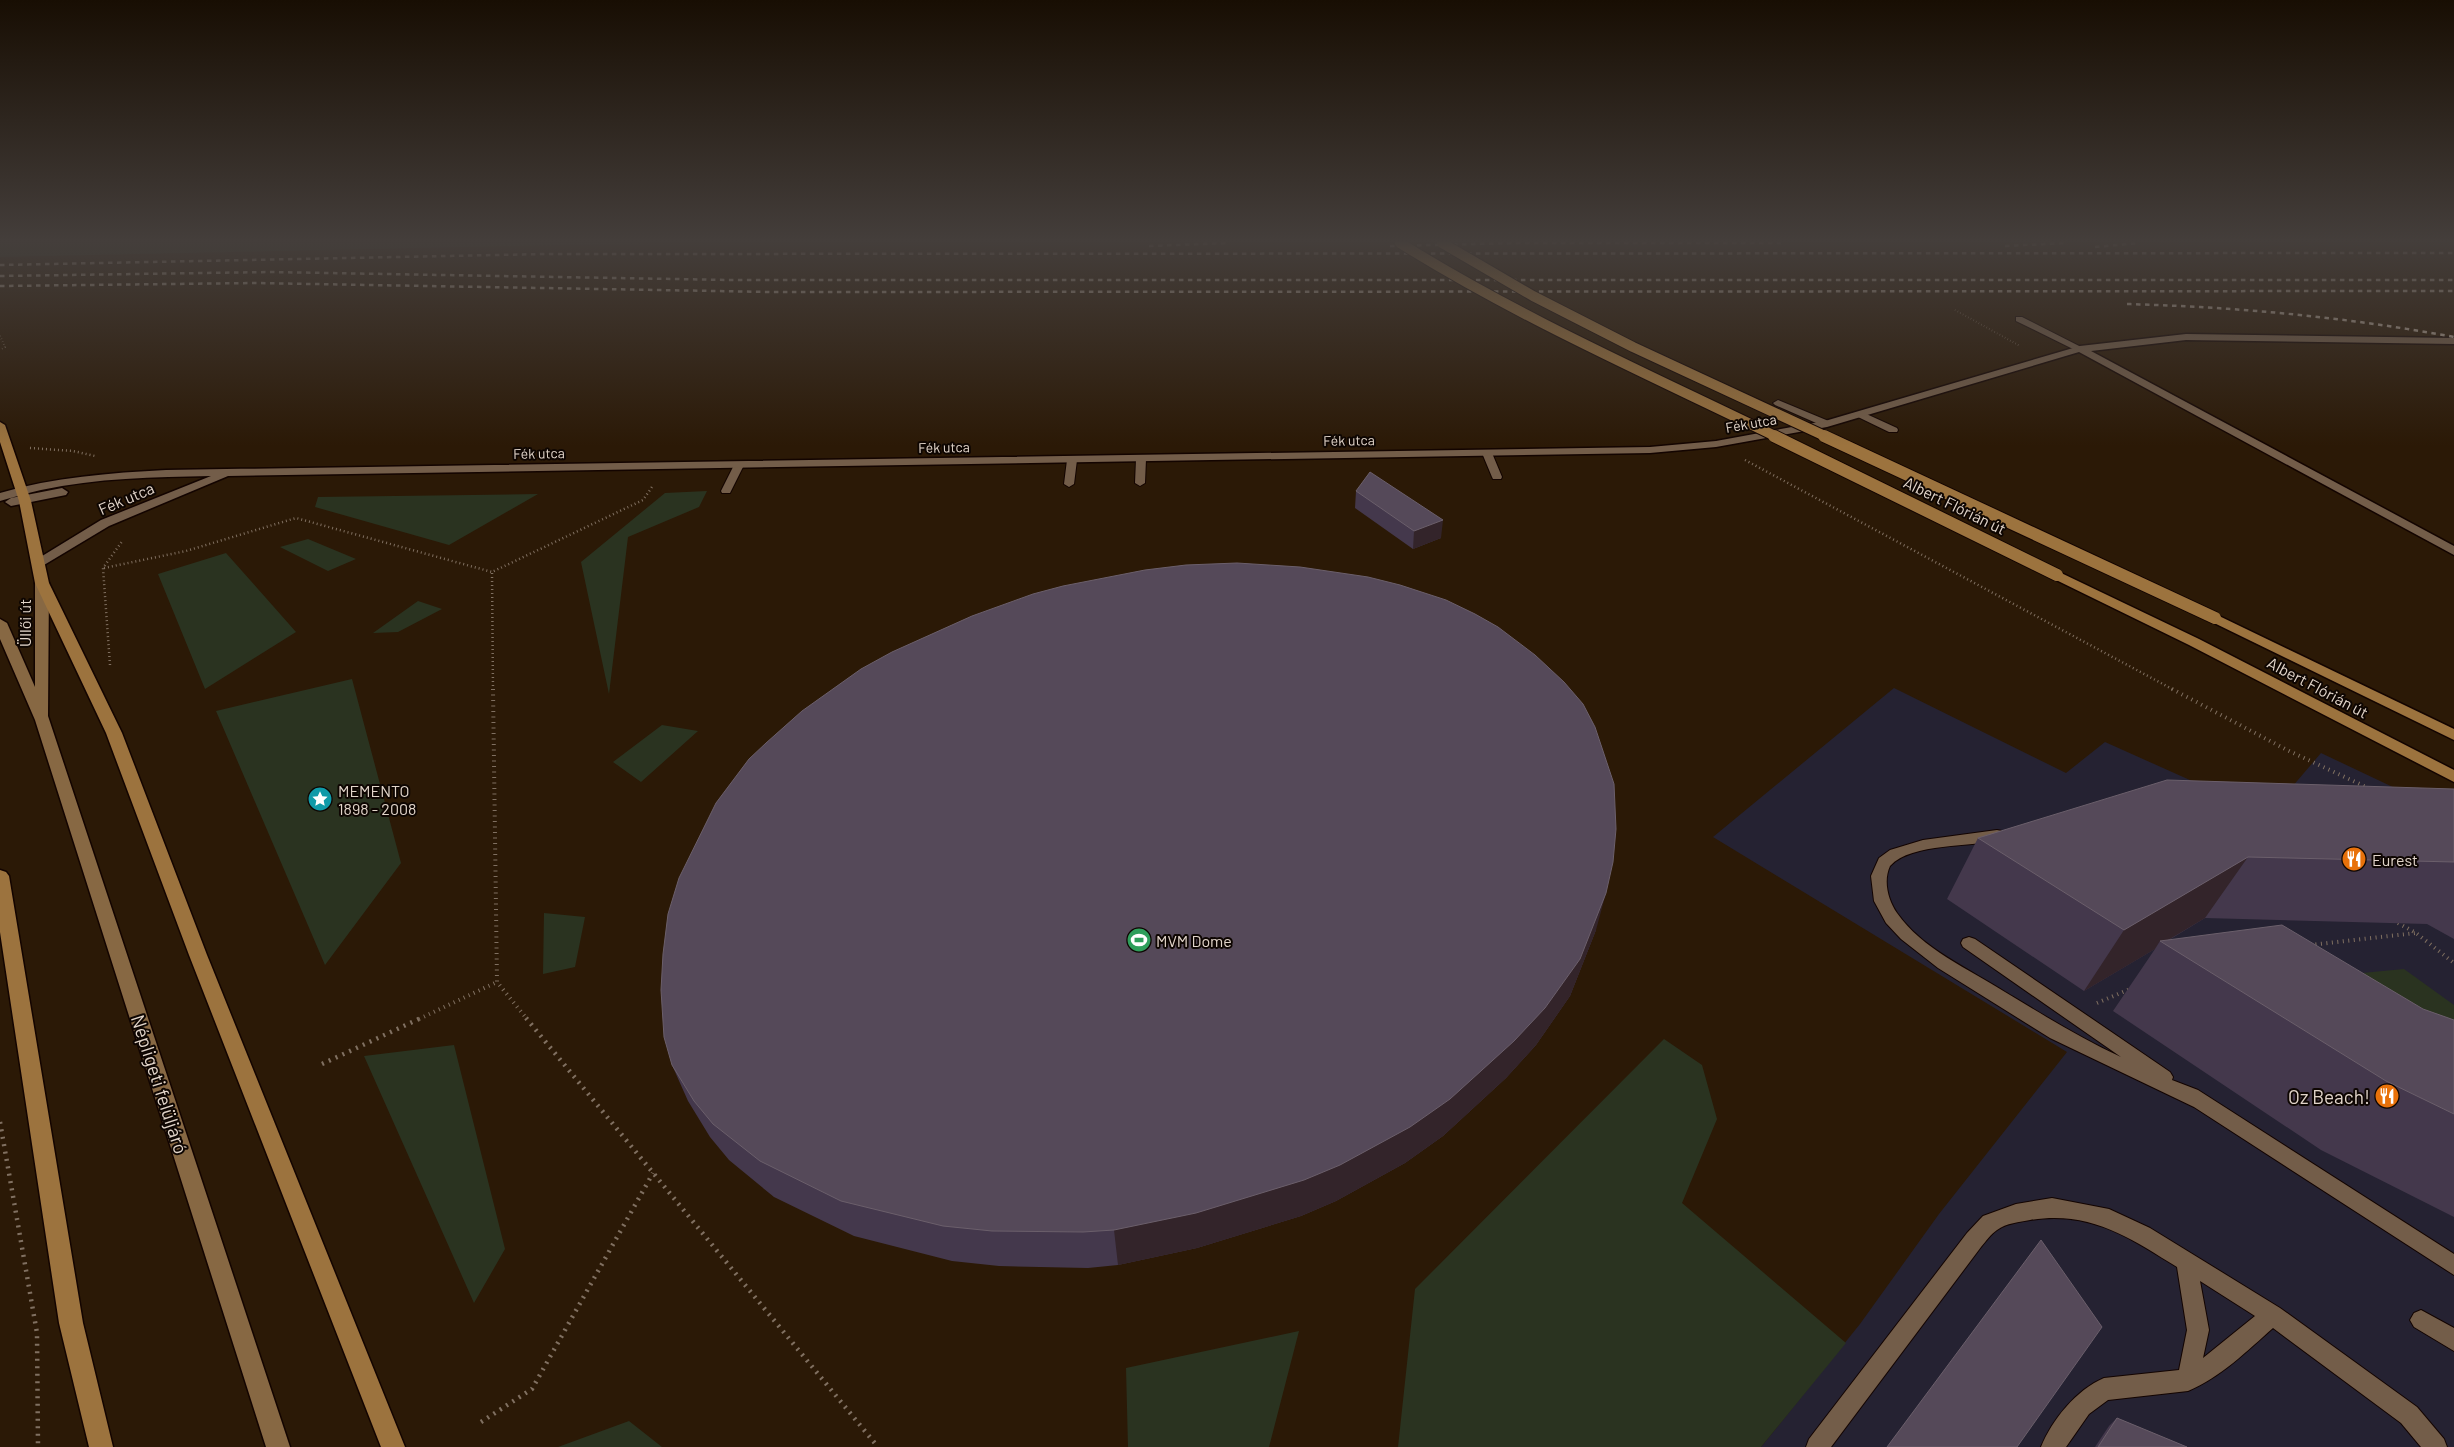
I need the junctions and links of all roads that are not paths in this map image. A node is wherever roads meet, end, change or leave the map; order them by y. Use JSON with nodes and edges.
{"nodes":[{"id":1,"x":1520,"y":311,"type":"edge"},
{"id":2,"x":1561,"y":311,"type":"edge"},
{"id":3,"x":2019,"y":319,"type":"dead end"},
{"id":4,"x":2454,"y":341,"type":"edge"},
{"id":5,"x":2080,"y":349,"type":"junction"},
{"id":6,"x":1778,"y":403,"type":"dead end"},
{"id":7,"x":1862,"y":415,"type":"junction"},
{"id":8,"x":1827,"y":424,"type":"junction"},
{"id":9,"x":0,"y":425,"type":"edge"},
{"id":10,"x":1893,"y":430,"type":"dead end"},
{"id":11,"x":1487,"y":453,"type":"junction"},
{"id":12,"x":1141,"y":459,"type":"junction"},
{"id":13,"x":1072,"y":460,"type":"junction"},
{"id":14,"x":739,"y":465,"type":"junction"},
{"id":15,"x":231,"y":472,"type":"junction"},
{"id":16,"x":1497,"y":477,"type":"dead end"},
{"id":17,"x":1140,"y":483,"type":"dead end"},
{"id":18,"x":1069,"y":484,"type":"dead end"},
{"id":19,"x":726,"y":491,"type":"dead end"},
{"id":20,"x":23,"y":495,"type":"junction"},
{"id":21,"x":0,"y":496,"type":"edge"},
{"id":22,"x":0,"y":504,"type":"edge"},
{"id":23,"x":2454,"y":551,"type":"edge"},
{"id":24,"x":40,"y":574,"type":"junction"},
{"id":25,"x":0,"y":623,"type":"edge"},
{"id":26,"x":42,"y":720,"type":"junction"},
{"id":27,"x":2454,"y":735,"type":"edge"},
{"id":28,"x":2454,"y":777,"type":"edge"},
{"id":29,"x":2012,"y":832,"type":"edge"},
{"id":30,"x":0,"y":876,"type":"edge"},
{"id":31,"x":1969,"y":943,"type":"dead end"},
{"id":32,"x":2198,"y":1101,"type":"junction"},
{"id":33,"x":2186,"y":1261,"type":"junction"},
{"id":34,"x":2454,"y":1265,"type":"edge"},
{"id":35,"x":2273,"y":1315,"type":"junction"},
{"id":36,"x":2422,"y":1320,"type":"dead end"},
{"id":37,"x":2454,"y":1340,"type":"edge"},
{"id":38,"x":2188,"y":1380,"type":"junction"},
{"id":39,"x":101,"y":1447,"type":"edge"},
{"id":40,"x":278,"y":1447,"type":"edge"},
{"id":41,"x":393,"y":1447,"type":"edge"},
{"id":42,"x":1817,"y":1447,"type":"edge"},
{"id":43,"x":2052,"y":1447,"type":"edge"},
{"id":44,"x":2436,"y":1447,"type":"edge"}],
"edges":[{"from":1,"to":28,"type":"main road","name":"Albert Flórián út","bridge":true},
{"from":2,"to":27,"type":"main road","name":"Albert Flórián út","bridge":true},
{"from":3,"to":5,"type":"lane"},
{"from":4,"to":5,"type":"street","name":"Fék utca"},
{"from":5,"to":7,"type":"street","name":"Fék utca"},
{"from":5,"to":23,"type":"street"},
{"from":6,"to":8,"type":"lane"},
{"from":7,"to":8,"type":"street","name":"Fék utca"},
{"from":7,"to":10,"type":"lane"},
{"from":8,"to":11,"type":"street","name":"Fék utca"},
{"from":9,"to":20,"type":"main road","name":"Üllői út"},
{"from":11,"to":12,"type":"street","name":"Fék utca"},
{"from":11,"to":16,"type":"lane"},
{"from":12,"to":13,"type":"street","name":"Fék utca"},
{"from":12,"to":17,"type":"lane"},
{"from":13,"to":14,"type":"street","name":"Fék utca"},
{"from":13,"to":18,"type":"lane"},
{"from":14,"to":15,"type":"street","name":"Fék utca"},
{"from":14,"to":19,"type":"lane"},
{"from":15,"to":20,"type":"street","name":"Fék utca"},
{"from":15,"to":24,"type":"street","name":"Fék utca"},
{"from":20,"to":21,"type":"street","name":"Fék utca"},
{"from":20,"to":22,"type":"street","name":"Fék utca"},
{"from":20,"to":24,"type":"main road","name":"Üllői út"},
{"from":24,"to":26,"type":"main road","name":"Üllői út"},
{"from":24,"to":41,"type":"main road"},
{"from":25,"to":26,"type":"main road","name":"Üllői út"},
{"from":26,"to":40,"type":"main road","name":"Népligeti felüljáró"},
{"from":29,"to":32,"type":"lane"},
{"from":30,"to":39,"type":"main road"},
{"from":31,"to":32,"type":"lane"},
{"from":32,"to":34,"type":"lane"},
{"from":33,"to":35,"type":"lane"},
{"from":33,"to":38,"type":"lane"},
{"from":33,"to":42,"type":"lane"},
{"from":35,"to":38,"type":"lane"},
{"from":35,"to":44,"type":"lane"},
{"from":36,"to":37,"type":"lane"},
{"from":38,"to":43,"type":"lane"}]}
